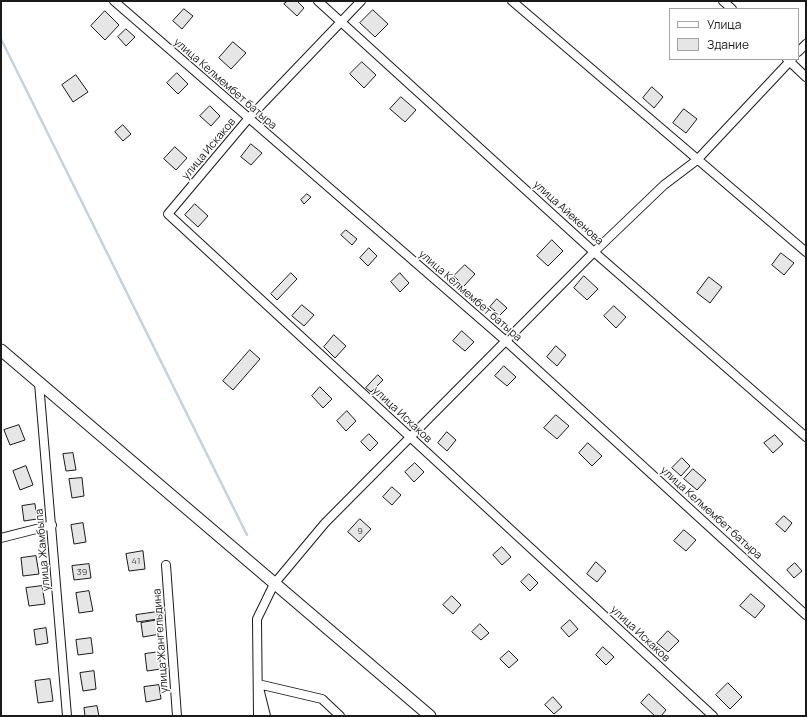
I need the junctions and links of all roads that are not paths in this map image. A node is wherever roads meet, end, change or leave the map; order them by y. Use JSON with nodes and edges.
{"nodes":[{"id":1,"x":114,"y":1,"type":"edge"},
{"id":2,"x":318,"y":1,"type":"edge"},
{"id":3,"x":361,"y":1,"type":"edge"},
{"id":4,"x":512,"y":1,"type":"edge"},
{"id":5,"x":723,"y":1,"type":"edge"},
{"id":6,"x":731,"y":8,"type":"edge"},
{"id":7,"x":342,"y":22,"type":"junction"},
{"id":8,"x":790,"y":60,"type":"edge"},
{"id":9,"x":806,"y":77,"type":"edge"},
{"id":10,"x":248,"y":118,"type":"junction"},
{"id":11,"x":697,"y":160,"type":"junction"},
{"id":12,"x":594,"y":252,"type":"junction"},
{"id":13,"x":806,"y":252,"type":"edge"},
{"id":14,"x":507,"y":342,"type":"junction"},
{"id":15,"x":1,"y":350,"type":"edge"},
{"id":16,"x":39,"y":383,"type":"junction"},
{"id":17,"x":806,"y":437,"type":"edge"},
{"id":18,"x":411,"y":438,"type":"junction"},
{"id":19,"x":52,"y":525,"type":"junction"},
{"id":20,"x":1,"y":538,"type":"edge"},
{"id":21,"x":166,"y":565,"type":"dead end"},
{"id":22,"x":274,"y":584,"type":"junction"},
{"id":23,"x":806,"y":615,"type":"edge"},
{"id":24,"x":258,"y":684,"type":"junction"},
{"id":25,"x":67,"y":716,"type":"edge"},
{"id":26,"x":177,"y":716,"type":"edge"},
{"id":27,"x":258,"y":716,"type":"edge"},
{"id":28,"x":266,"y":716,"type":"edge"},
{"id":29,"x":340,"y":716,"type":"edge"},
{"id":30,"x":430,"y":716,"type":"edge"},
{"id":31,"x":713,"y":716,"type":"edge"}],
"edges":[{"from":1,"to":10,"type":"street","name":"улица Келмембет батыра"},
{"from":2,"to":7,"type":"street","name":"улица Айекенова"},
{"from":3,"to":7,"type":"street"},
{"from":4,"to":11,"type":"street"},
{"from":5,"to":6,"type":"street"},
{"from":7,"to":10,"type":"street"},
{"from":7,"to":12,"type":"street","name":"улица Айекенова"},
{"from":8,"to":9,"type":"street"},
{"from":8,"to":11,"type":"street"},
{"from":10,"to":14,"type":"street","name":"улица Келмембет батыра"},
{"from":10,"to":18,"type":"street","name":"улица Искаков"},
{"from":11,"to":12,"type":"street"},
{"from":11,"to":13,"type":"street"},
{"from":12,"to":14,"type":"street"},
{"from":12,"to":17,"type":"street","name":"улица Айекенова"},
{"from":14,"to":18,"type":"street"},
{"from":14,"to":23,"type":"street","name":"улица Келмембет батыра"},
{"from":15,"to":16,"type":"main road"},
{"from":16,"to":19,"type":"street","name":"улица Жамбыла"},
{"from":16,"to":22,"type":"main road"},
{"from":18,"to":22,"type":"street"},
{"from":18,"to":31,"type":"street","name":"улица Искаков"},
{"from":19,"to":20,"type":"street"},
{"from":19,"to":25,"type":"street","name":"улица Жамбыла"},
{"from":21,"to":26,"type":"street","name":"улица Жангельдина"},
{"from":22,"to":24,"type":"street"},
{"from":22,"to":30,"type":"main road"},
{"from":24,"to":27,"type":"street"},
{"from":24,"to":28,"type":"street"},
{"from":24,"to":29,"type":"street"}]}
